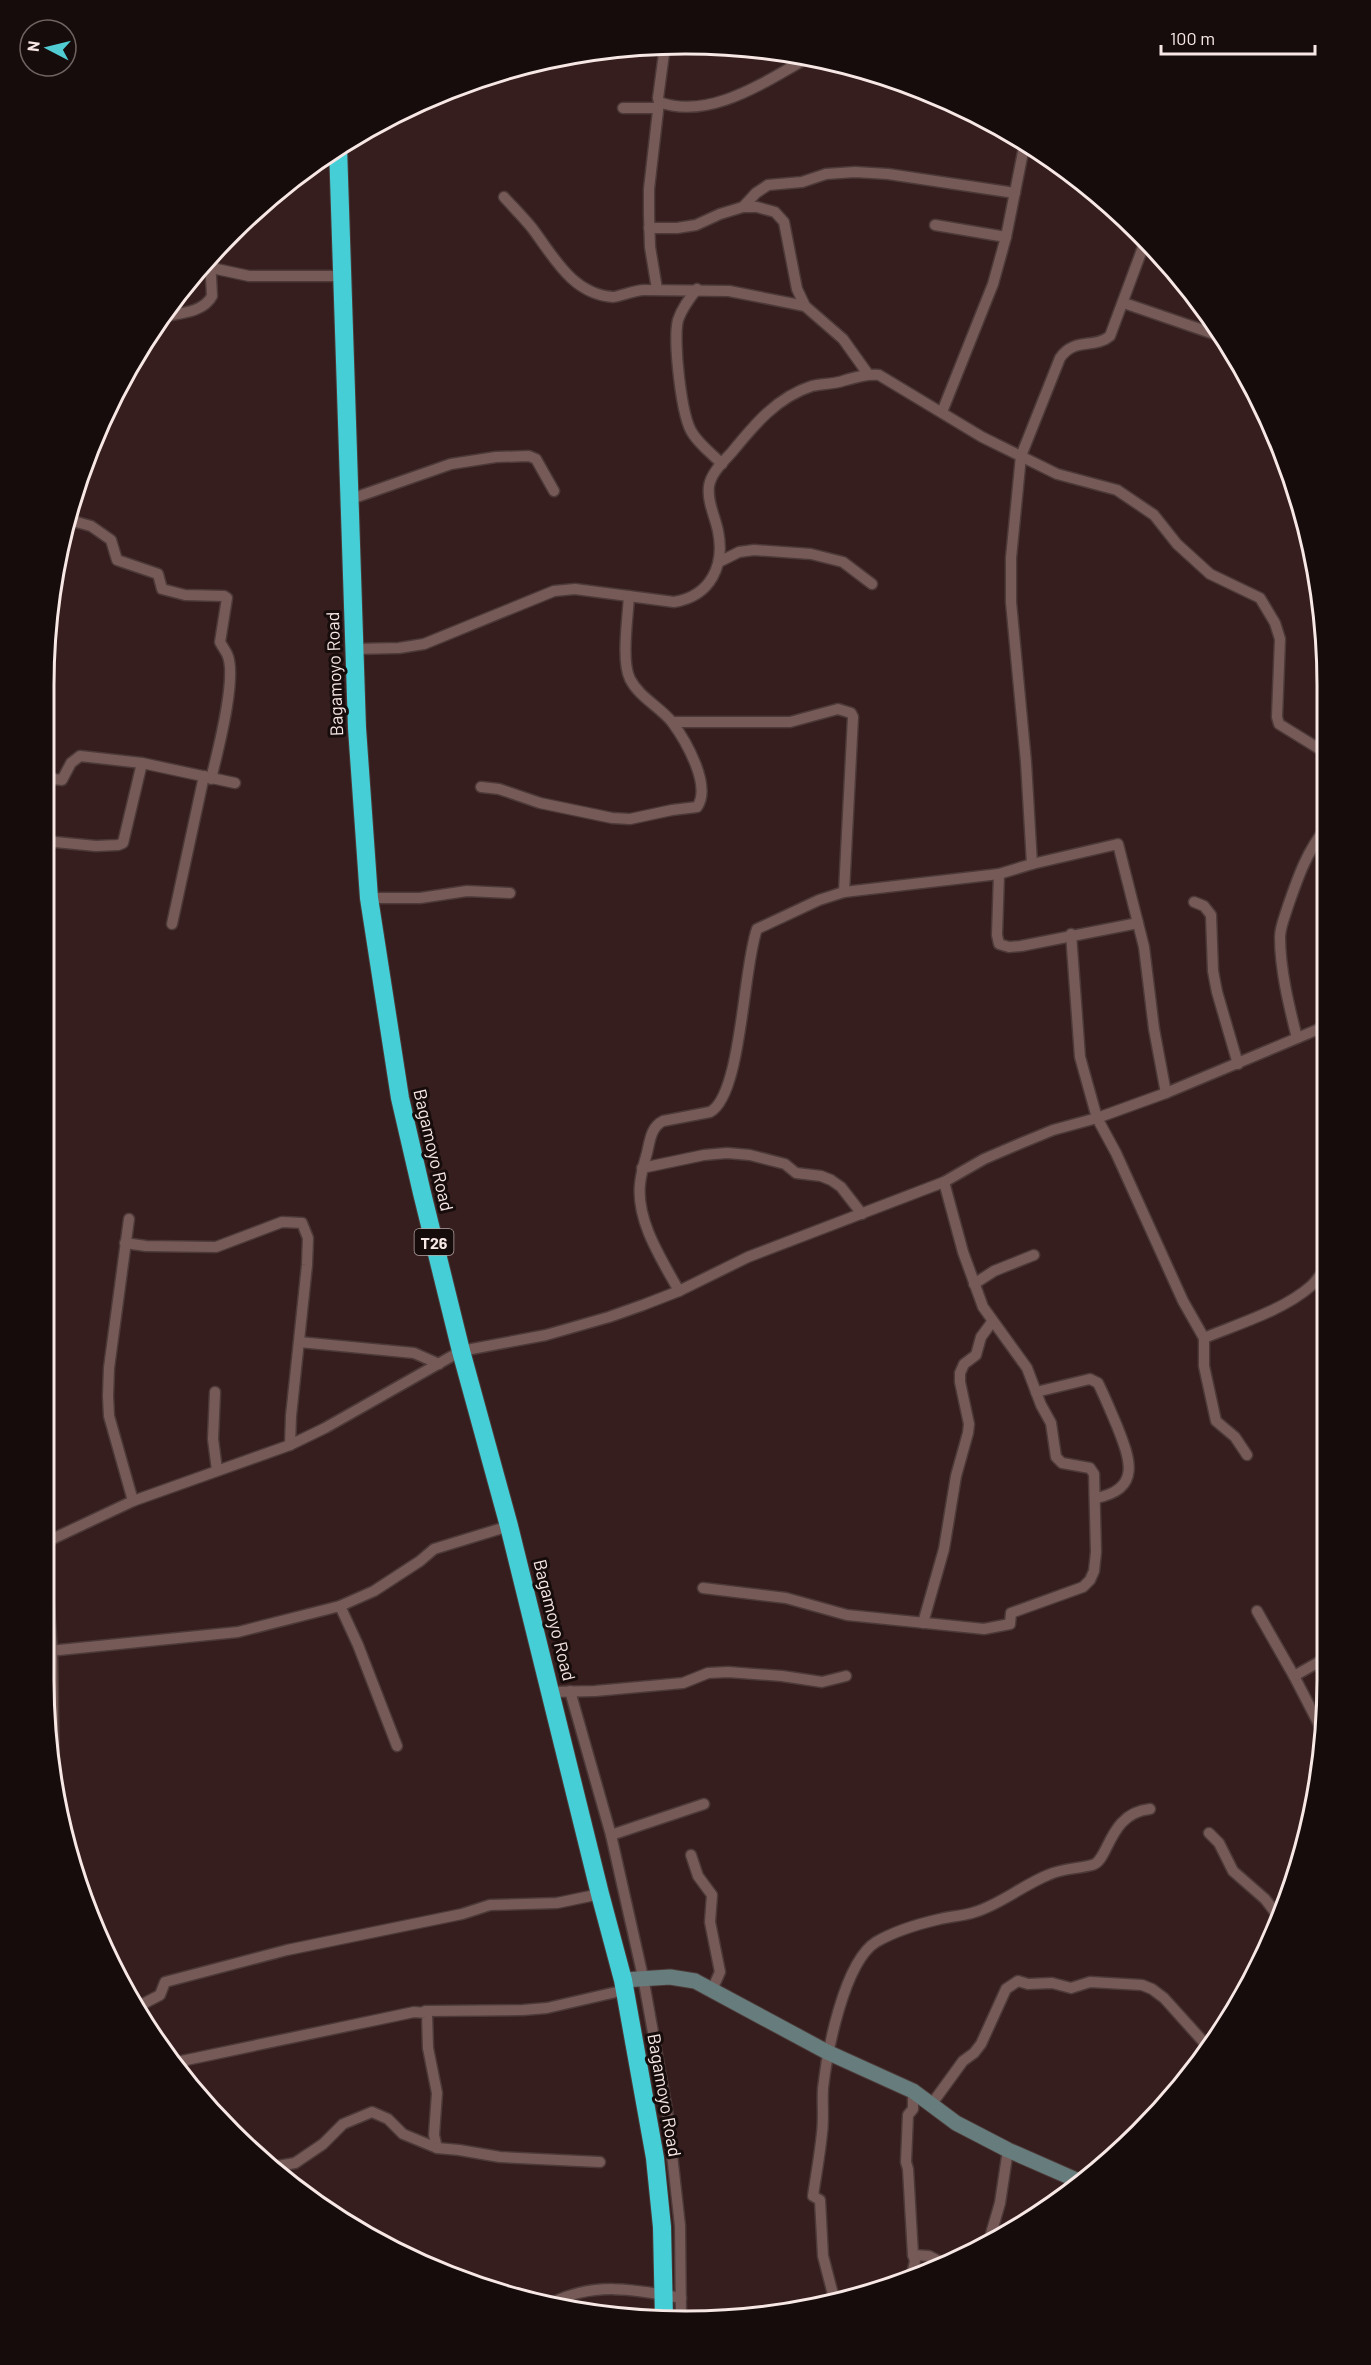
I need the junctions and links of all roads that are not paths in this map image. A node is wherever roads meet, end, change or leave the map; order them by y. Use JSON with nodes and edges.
{"nodes":[{"id":1,"x":664,"y":55,"type":"edge"},
{"id":2,"x":797,"y":64,"type":"edge"},
{"id":3,"x":659,"y":105,"type":"junction"},
{"id":4,"x":623,"y":108,"type":"dead end"},
{"id":5,"x":1023,"y":152,"type":"edge"},
{"id":6,"x":338,"y":158,"type":"edge"},
{"id":7,"x":1015,"y":193,"type":"junction"},
{"id":8,"x":504,"y":197,"type":"dead end"},
{"id":9,"x":743,"y":207,"type":"junction"},
{"id":10,"x":935,"y":225,"type":"dead end"},
{"id":11,"x":649,"y":228,"type":"junction"},
{"id":12,"x":1006,"y":237,"type":"junction"},
{"id":13,"x":1142,"y":250,"type":"edge"},
{"id":14,"x":215,"y":264,"type":"edge"},
{"id":15,"x":211,"y":269,"type":"edge"},
{"id":16,"x":342,"y":276,"type":"junction"},
{"id":17,"x":657,"y":289,"type":"junction"},
{"id":18,"x":698,"y":289,"type":"junction"},
{"id":19,"x":1124,"y":303,"type":"junction"},
{"id":20,"x":805,"y":306,"type":"junction"},
{"id":21,"x":175,"y":313,"type":"edge"},
{"id":22,"x":1209,"y":332,"type":"edge"},
{"id":23,"x":868,"y":374,"type":"junction"},
{"id":24,"x":942,"y":412,"type":"junction"},
{"id":25,"x":1021,"y":456,"type":"junction"},
{"id":26,"x":722,"y":464,"type":"junction"},
{"id":27,"x":554,"y":491,"type":"dead end"},
{"id":28,"x":348,"y":500,"type":"junction"},
{"id":29,"x":76,"y":522,"type":"edge"},
{"id":30,"x":720,"y":562,"type":"junction"},
{"id":31,"x":872,"y":584,"type":"dead end"},
{"id":32,"x":629,"y":596,"type":"junction"},
{"id":33,"x":354,"y":649,"type":"junction"},
{"id":34,"x":672,"y":722,"type":"junction"},
{"id":35,"x":1317,"y":747,"type":"edge"},
{"id":36,"x":142,"y":763,"type":"junction"},
{"id":37,"x":207,"y":777,"type":"junction"},
{"id":38,"x":54,"y":779,"type":"edge"},
{"id":39,"x":235,"y":783,"type":"dead end"},
{"id":40,"x":481,"y":787,"type":"dead end"},
{"id":41,"x":1317,"y":841,"type":"edge"},
{"id":42,"x":54,"y":842,"type":"edge"},
{"id":43,"x":1032,"y":864,"type":"junction"},
{"id":44,"x":999,"y":874,"type":"junction"},
{"id":45,"x":844,"y":892,"type":"junction"},
{"id":46,"x":510,"y":893,"type":"dead end"},
{"id":47,"x":369,"y":898,"type":"junction"},
{"id":48,"x":1194,"y":902,"type":"dead end"},
{"id":49,"x":1138,"y":923,"type":"junction"},
{"id":50,"x":172,"y":924,"type":"dead end"},
{"id":51,"x":1071,"y":934,"type":"junction"},
{"id":52,"x":1317,"y":1030,"type":"edge"},
{"id":53,"x":1297,"y":1038,"type":"junction"},
{"id":54,"x":1238,"y":1064,"type":"junction"},
{"id":55,"x":1166,"y":1093,"type":"junction"},
{"id":56,"x":1096,"y":1118,"type":"junction"},
{"id":57,"x":642,"y":1168,"type":"junction"},
{"id":58,"x":944,"y":1182,"type":"junction"},
{"id":59,"x":862,"y":1214,"type":"junction"},
{"id":60,"x":129,"y":1219,"type":"dead end"},
{"id":61,"x":125,"y":1243,"type":"junction"},
{"id":62,"x":1034,"y":1255,"type":"dead end"},
{"id":63,"x":1317,"y":1279,"type":"edge"},
{"id":64,"x":974,"y":1284,"type":"junction"},
{"id":65,"x":1312,"y":1285,"type":"junction"},
{"id":66,"x":1317,"y":1285,"type":"edge"},
{"id":67,"x":679,"y":1291,"type":"junction"},
{"id":68,"x":992,"y":1322,"type":"junction"},
{"id":69,"x":1204,"y":1338,"type":"junction"},
{"id":70,"x":299,"y":1342,"type":"junction"},
{"id":71,"x":461,"y":1351,"type":"junction"},
{"id":72,"x":439,"y":1364,"type":"junction"},
{"id":73,"x":215,"y":1392,"type":"dead end"},
{"id":74,"x":1036,"y":1392,"type":"junction"},
{"id":75,"x":290,"y":1445,"type":"junction"},
{"id":76,"x":1247,"y":1455,"type":"dead end"},
{"id":77,"x":217,"y":1470,"type":"junction"},
{"id":78,"x":1096,"y":1498,"type":"junction"},
{"id":79,"x":133,"y":1501,"type":"junction"},
{"id":80,"x":509,"y":1526,"type":"junction"},
{"id":81,"x":54,"y":1538,"type":"edge"},
{"id":82,"x":704,"y":1588,"type":"dead end"},
{"id":83,"x":340,"y":1606,"type":"junction"},
{"id":84,"x":1257,"y":1611,"type":"dead end"},
{"id":85,"x":923,"y":1623,"type":"junction"},
{"id":86,"x":54,"y":1651,"type":"edge"},
{"id":87,"x":1317,"y":1663,"type":"edge"},
{"id":88,"x":846,"y":1676,"type":"dead end"},
{"id":89,"x":1294,"y":1676,"type":"junction"},
{"id":90,"x":570,"y":1691,"type":"junction"},
{"id":91,"x":551,"y":1692,"type":"junction"},
{"id":92,"x":1316,"y":1719,"type":"edge"},
{"id":93,"x":397,"y":1746,"type":"dead end"},
{"id":94,"x":704,"y":1804,"type":"dead end"},
{"id":95,"x":1150,"y":1809,"type":"dead end"},
{"id":96,"x":1209,"y":1833,"type":"dead end"},
{"id":97,"x":610,"y":1836,"type":"junction"},
{"id":98,"x":691,"y":1855,"type":"dead end"},
{"id":99,"x":600,"y":1894,"type":"junction"},
{"id":100,"x":1273,"y":1910,"type":"edge"},
{"id":101,"x":643,"y":1977,"type":"junction"},
{"id":102,"x":624,"y":1985,"type":"junction"},
{"id":103,"x":712,"y":1990,"type":"junction"},
{"id":104,"x":144,"y":2003,"type":"edge"},
{"id":105,"x":425,"y":2012,"type":"junction"},
{"id":106,"x":1203,"y":2041,"type":"edge"},
{"id":107,"x":827,"y":2052,"type":"junction"},
{"id":108,"x":657,"y":2058,"type":"junction"},
{"id":109,"x":182,"y":2061,"type":"edge"},
{"id":110,"x":639,"y":2062,"type":"junction"},
{"id":111,"x":913,"y":2091,"type":"junction"},
{"id":112,"x":931,"y":2104,"type":"junction"},
{"id":113,"x":437,"y":2148,"type":"junction"},
{"id":114,"x":1008,"y":2150,"type":"junction"},
{"id":115,"x":600,"y":2162,"type":"dead end"},
{"id":116,"x":282,"y":2165,"type":"edge"},
{"id":117,"x":1073,"y":2178,"type":"edge"},
{"id":118,"x":992,"y":2231,"type":"edge"},
{"id":119,"x":913,"y":2255,"type":"junction"},
{"id":120,"x":935,"y":2259,"type":"edge"},
{"id":121,"x":913,"y":2268,"type":"edge"},
{"id":122,"x":833,"y":2293,"type":"edge"},
{"id":123,"x":672,"y":2296,"type":"junction"},
{"id":124,"x":562,"y":2299,"type":"edge"},
{"id":125,"x":666,"y":2311,"type":"edge"},
{"id":126,"x":678,"y":2311,"type":"edge"}],
"edges":[{"from":1,"to":3,"type":"street"},
{"from":2,"to":3,"type":"street"},
{"from":3,"to":4,"type":"street"},
{"from":3,"to":11,"type":"street"},
{"from":5,"to":7,"type":"street"},
{"from":6,"to":16,"type":"highway","name":"Bagamoyo Road","number":"T26"},
{"from":7,"to":9,"type":"street"},
{"from":7,"to":12,"type":"street"},
{"from":8,"to":17,"type":"street"},
{"from":9,"to":11,"type":"street"},
{"from":9,"to":20,"type":"street"},
{"from":10,"to":12,"type":"street"},
{"from":11,"to":17,"type":"street"},
{"from":12,"to":24,"type":"street"},
{"from":13,"to":19,"type":"street"},
{"from":14,"to":16,"type":"street"},
{"from":15,"to":21,"type":"street"},
{"from":16,"to":28,"type":"highway","name":"Bagamoyo Road","number":"T26"},
{"from":17,"to":18,"type":"street"},
{"from":18,"to":20,"type":"street"},
{"from":18,"to":26,"type":"street"},
{"from":19,"to":22,"type":"street"},
{"from":19,"to":25,"type":"street"},
{"from":20,"to":23,"type":"street"},
{"from":23,"to":24,"type":"street"},
{"from":23,"to":26,"type":"street"},
{"from":24,"to":25,"type":"street"},
{"from":25,"to":35,"type":"street"},
{"from":25,"to":43,"type":"street"},
{"from":26,"to":30,"type":"street"},
{"from":27,"to":28,"type":"street"},
{"from":28,"to":33,"type":"highway","name":"Bagamoyo Road","number":"T26"},
{"from":29,"to":37,"type":"street"},
{"from":30,"to":31,"type":"street"},
{"from":30,"to":32,"type":"street"},
{"from":32,"to":33,"type":"street"},
{"from":32,"to":34,"type":"street"},
{"from":33,"to":47,"type":"highway","name":"Bagamoyo Road","number":"T26"},
{"from":34,"to":40,"type":"street"},
{"from":34,"to":45,"type":"street"},
{"from":36,"to":37,"type":"street"},
{"from":36,"to":38,"type":"street"},
{"from":36,"to":42,"type":"street"},
{"from":37,"to":39,"type":"street"},
{"from":37,"to":50,"type":"street"},
{"from":41,"to":53,"type":"street"},
{"from":43,"to":44,"type":"street"},
{"from":43,"to":49,"type":"street"},
{"from":44,"to":45,"type":"street"},
{"from":44,"to":51,"type":"street"},
{"from":45,"to":57,"type":"street"},
{"from":46,"to":47,"type":"street"},
{"from":47,"to":71,"type":"highway","name":"Bagamoyo Road","number":"T26"},
{"from":48,"to":54,"type":"street"},
{"from":49,"to":51,"type":"street"},
{"from":49,"to":55,"type":"street"},
{"from":51,"to":56,"type":"street"},
{"from":52,"to":53,"type":"street"},
{"from":53,"to":54,"type":"street"},
{"from":54,"to":55,"type":"street"},
{"from":55,"to":56,"type":"street"},
{"from":56,"to":58,"type":"street"},
{"from":56,"to":69,"type":"street"},
{"from":57,"to":59,"type":"street"},
{"from":57,"to":67,"type":"street"},
{"from":58,"to":59,"type":"street"},
{"from":58,"to":64,"type":"street"},
{"from":59,"to":67,"type":"street"},
{"from":60,"to":61,"type":"street"},
{"from":61,"to":70,"type":"street"},
{"from":61,"to":79,"type":"street"},
{"from":62,"to":64,"type":"street"},
{"from":63,"to":65,"type":"street"},
{"from":64,"to":68,"type":"street"},
{"from":65,"to":66,"type":"street"},
{"from":65,"to":69,"type":"street"},
{"from":67,"to":71,"type":"street"},
{"from":68,"to":74,"type":"street"},
{"from":68,"to":85,"type":"street"},
{"from":69,"to":76,"type":"street"},
{"from":70,"to":72,"type":"street"},
{"from":70,"to":75,"type":"street"},
{"from":71,"to":72,"type":"street"},
{"from":71,"to":80,"type":"highway","name":"Bagamoyo Road","number":"T26"},
{"from":72,"to":75,"type":"street"},
{"from":73,"to":77,"type":"street"},
{"from":74,"to":78,"type":"street"},
{"from":74,"to":78,"type":"street"},
{"from":75,"to":77,"type":"street"},
{"from":77,"to":79,"type":"street"},
{"from":78,"to":85,"type":"street"},
{"from":79,"to":81,"type":"street"},
{"from":80,"to":83,"type":"street"},
{"from":80,"to":91,"type":"highway","name":"Bagamoyo Road","number":"T26"},
{"from":82,"to":85,"type":"street"},
{"from":83,"to":86,"type":"street"},
{"from":83,"to":93,"type":"street"},
{"from":84,"to":89,"type":"street"},
{"from":87,"to":89,"type":"street"},
{"from":88,"to":90,"type":"street"},
{"from":89,"to":92,"type":"street"},
{"from":90,"to":91,"type":"street"},
{"from":90,"to":97,"type":"street"},
{"from":91,"to":99,"type":"highway","name":"Bagamoyo Road","number":"T26"},
{"from":94,"to":97,"type":"street"},
{"from":95,"to":107,"type":"street"},
{"from":96,"to":100,"type":"street"},
{"from":97,"to":101,"type":"street"},
{"from":98,"to":103,"type":"street"},
{"from":99,"to":102,"type":"highway","name":"Bagamoyo Road","number":"T26"},
{"from":99,"to":104,"type":"street"},
{"from":101,"to":102,"type":"street"},
{"from":101,"to":103,"type":"street"},
{"from":101,"to":108,"type":"street"},
{"from":102,"to":105,"type":"street"},
{"from":102,"to":110,"type":"highway","name":"Bagamoyo Road","number":"T26"},
{"from":103,"to":107,"type":"street"},
{"from":105,"to":109,"type":"street"},
{"from":105,"to":113,"type":"street"},
{"from":106,"to":112,"type":"street"},
{"from":107,"to":111,"type":"street"},
{"from":107,"to":122,"type":"street"},
{"from":108,"to":110,"type":"street"},
{"from":108,"to":123,"type":"street"},
{"from":110,"to":123,"type":"highway","name":"Bagamoyo Road","number":"T26"},
{"from":111,"to":112,"type":"street"},
{"from":111,"to":119,"type":"street"},
{"from":112,"to":114,"type":"street"},
{"from":113,"to":115,"type":"street"},
{"from":113,"to":116,"type":"street"},
{"from":114,"to":117,"type":"street"},
{"from":114,"to":118,"type":"street"},
{"from":119,"to":120,"type":"street"},
{"from":119,"to":121,"type":"street"},
{"from":123,"to":124,"type":"street"},
{"from":123,"to":125,"type":"highway","name":"Bagamoyo Road","number":"T26"},
{"from":123,"to":126,"type":"street"}]}
